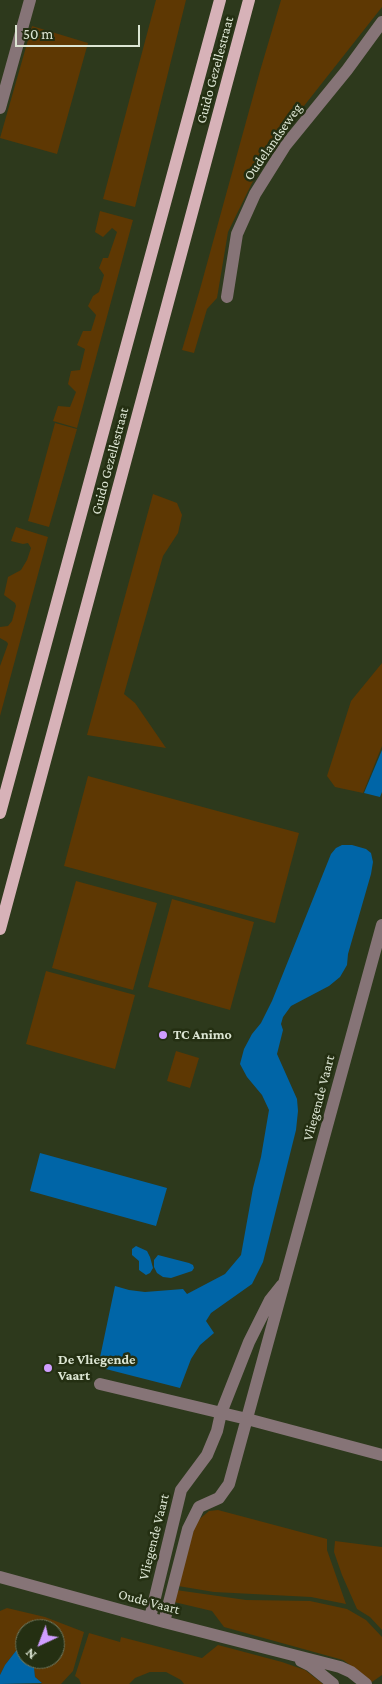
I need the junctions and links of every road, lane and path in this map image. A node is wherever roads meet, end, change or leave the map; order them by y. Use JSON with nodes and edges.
{"nodes":[{"id":1,"x":30,"y":0,"type":"edge"},
{"id":2,"x":220,"y":0,"type":"edge"},
{"id":3,"x":249,"y":0,"type":"edge"},
{"id":4,"x":382,"y":22,"type":"edge"},
{"id":5,"x":0,"y":108,"type":"edge"},
{"id":6,"x":226,"y":297,"type":"dead end"},
{"id":7,"x":0,"y":813,"type":"edge"},
{"id":8,"x":382,"y":925,"type":"edge"},
{"id":9,"x":0,"y":929,"type":"edge"},
{"id":10,"x":286,"y":1279,"type":"junction"},
{"id":11,"x":100,"y":1384,"type":"dead end"},
{"id":12,"x":221,"y":1413,"type":"junction"},
{"id":13,"x":247,"y":1419,"type":"junction"},
{"id":14,"x":382,"y":1455,"type":"edge"},
{"id":15,"x":0,"y":1577,"type":"edge"},
{"id":16,"x":150,"y":1618,"type":"junction"},
{"id":17,"x":164,"y":1622,"type":"junction"},
{"id":18,"x":290,"y":1654,"type":"junction"},
{"id":19,"x":333,"y":1684,"type":"edge"},
{"id":20,"x":366,"y":1684,"type":"edge"}],
"edges":[{"from":1,"to":5,"type":"street"},
{"from":2,"to":7,"type":"main road","name":"Guido Gezellestraat"},
{"from":3,"to":9,"type":"main road","name":"Guido Gezellestraat"},
{"from":4,"to":6,"type":"street","name":"Oudelandseweg"},
{"from":8,"to":10,"type":"street","name":"Vliegende Vaart"},
{"from":10,"to":12,"type":"street","name":"Vliegende Vaart"},
{"from":10,"to":13,"type":"street","name":"Vliegende Vaart"},
{"from":11,"to":12,"type":"street"},
{"from":12,"to":13,"type":"street"},
{"from":12,"to":16,"type":"street","name":"Vliegende Vaart"},
{"from":13,"to":14,"type":"street"},
{"from":13,"to":17,"type":"street","name":"Vliegende Vaart"},
{"from":15,"to":16,"type":"street","name":"Oude Vaart"},
{"from":16,"to":17,"type":"street","name":"Oude Vaart"},
{"from":17,"to":18,"type":"street","name":"Oude Vaart"},
{"from":18,"to":19,"type":"street","name":"Oude Vaart"},
{"from":18,"to":20,"type":"street","name":"Oude Vaart"}]}
